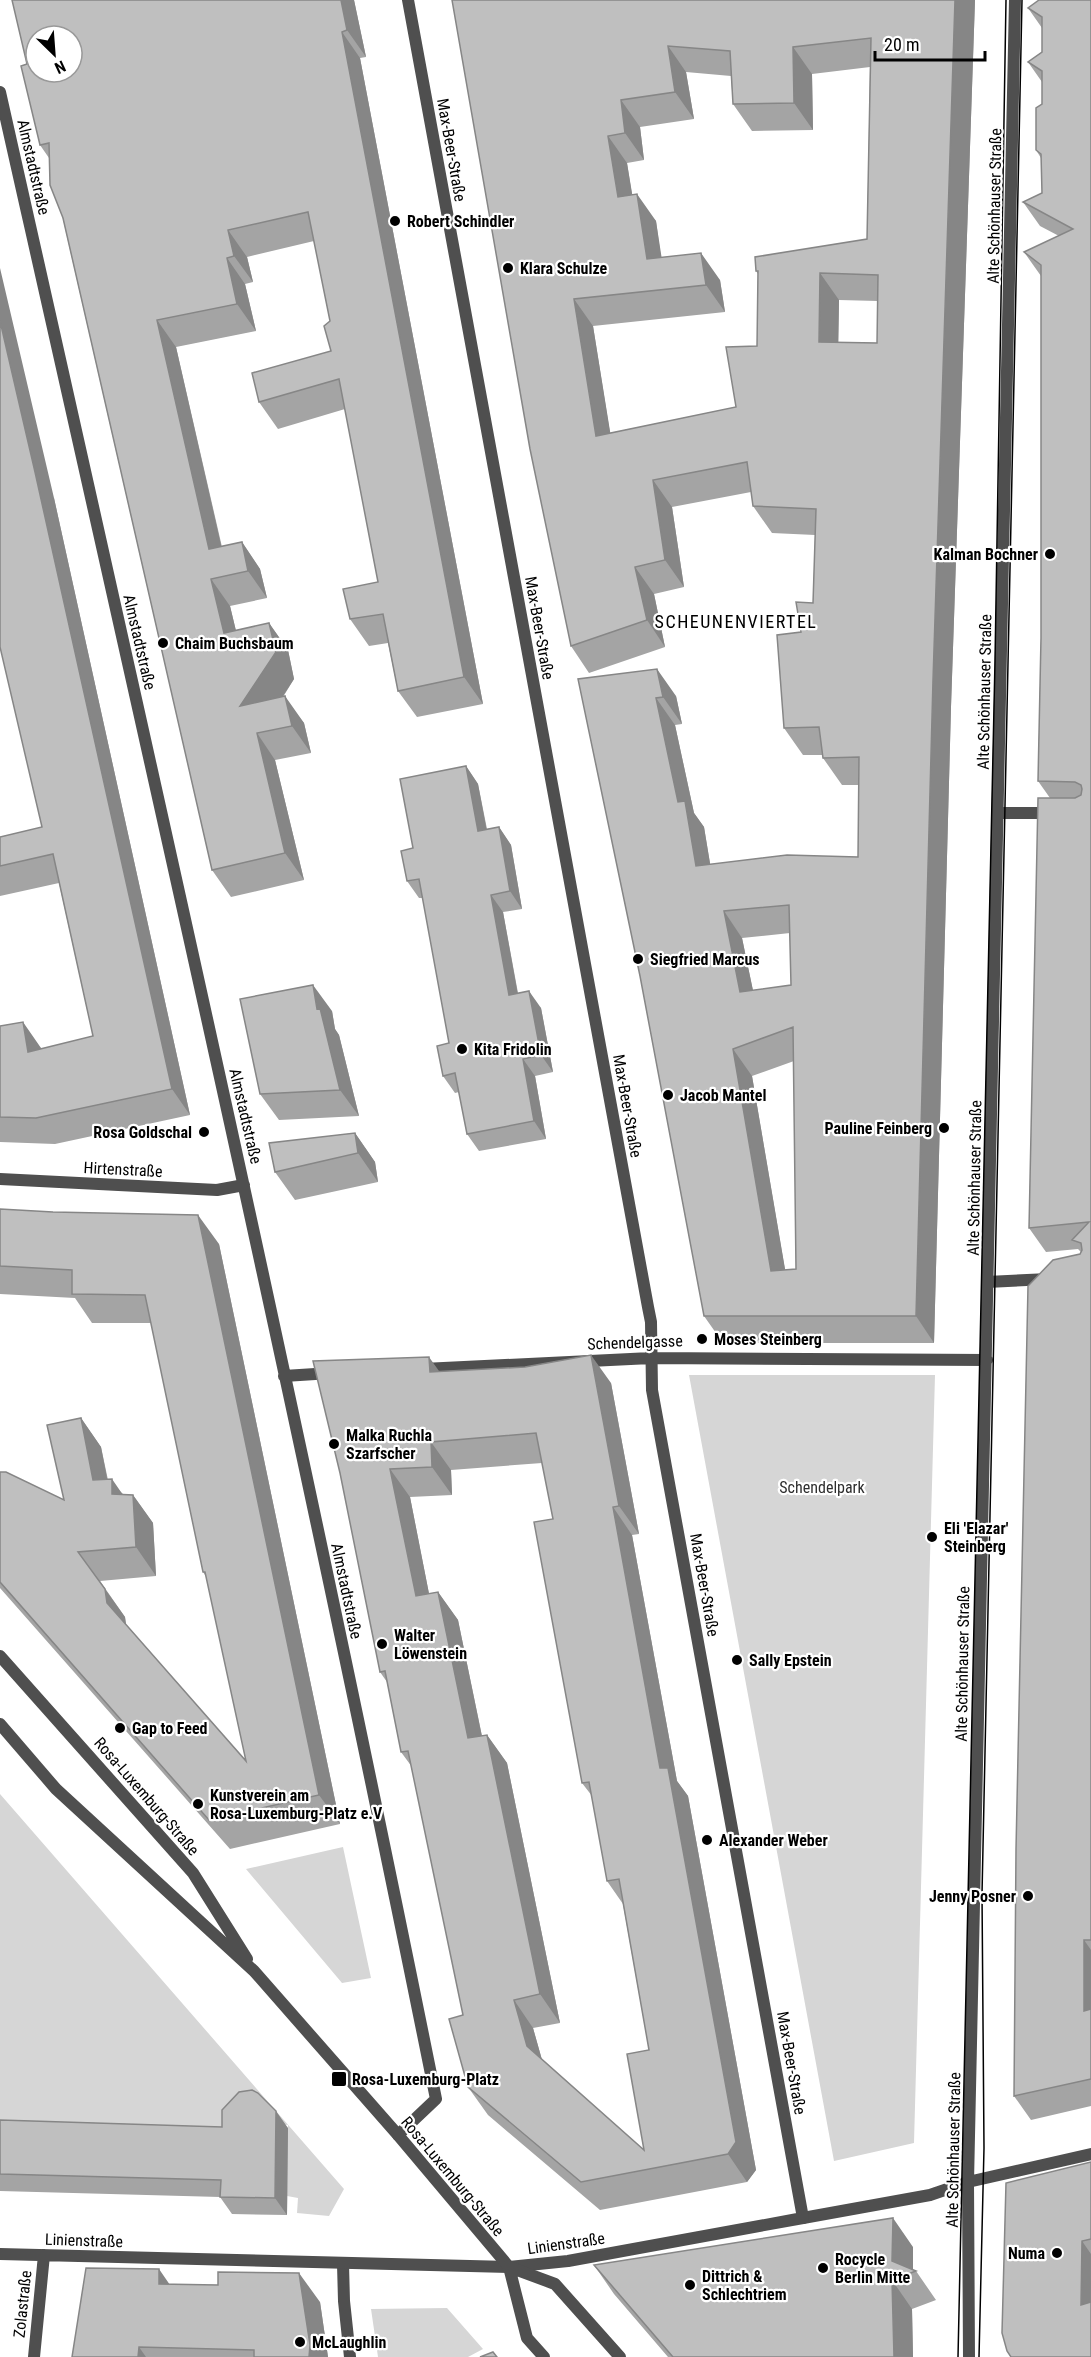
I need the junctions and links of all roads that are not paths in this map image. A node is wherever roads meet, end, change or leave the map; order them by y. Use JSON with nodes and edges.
{"nodes":[{"id":1,"x":408,"y":0,"type":"edge"},
{"id":2,"x":1014,"y":0,"type":"edge"},
{"id":3,"x":0,"y":92,"type":"edge"},
{"id":4,"x":998,"y":813,"type":"junction"},
{"id":5,"x":1069,"y":814,"type":"edge"},
{"id":6,"x":0,"y":1179,"type":"edge"},
{"id":7,"x":244,"y":1185,"type":"junction"},
{"id":8,"x":1058,"y":1277,"type":"edge"},
{"id":9,"x":987,"y":1282,"type":"junction"},
{"id":10,"x":651,"y":1358,"type":"junction"},
{"id":11,"x":987,"y":1360,"type":"junction"},
{"id":12,"x":415,"y":1369,"type":"edge"},
{"id":13,"x":345,"y":1373,"type":"edge"},
{"id":14,"x":284,"y":1376,"type":"junction"},
{"id":15,"x":0,"y":1656,"type":"edge"},
{"id":16,"x":0,"y":1724,"type":"edge"},
{"id":17,"x":254,"y":1971,"type":"junction"},
{"id":18,"x":398,"y":2135,"type":"junction"},
{"id":19,"x":1091,"y":2154,"type":"edge"},
{"id":20,"x":968,"y":2182,"type":"junction"},
{"id":21,"x":803,"y":2218,"type":"junction"},
{"id":22,"x":0,"y":2254,"type":"edge"},
{"id":23,"x":44,"y":2255,"type":"junction"},
{"id":24,"x":344,"y":2264,"type":"junction"},
{"id":25,"x":509,"y":2267,"type":"junction"},
{"id":26,"x":34,"y":2357,"type":"edge"},
{"id":27,"x":350,"y":2357,"type":"edge"},
{"id":28,"x":544,"y":2357,"type":"edge"},
{"id":29,"x":620,"y":2357,"type":"edge"},
{"id":30,"x":969,"y":2357,"type":"edge"}],
"edges":[{"from":1,"to":10,"type":"street","name":"Max-Beer-Straße"},
{"from":2,"to":4,"type":"street","name":"Alte Schönhauser Straße"},
{"from":3,"to":7,"type":"street","name":"Almstadtstraße"},
{"from":4,"to":5,"type":"street"},
{"from":4,"to":9,"type":"street","name":"Alte Schönhauser Straße"},
{"from":6,"to":7,"type":"street","name":"Hirtenstraße"},
{"from":7,"to":14,"type":"street","name":"Almstadtstraße"},
{"from":8,"to":9,"type":"street"},
{"from":9,"to":11,"type":"street","name":"Alte Schönhauser Straße"},
{"from":10,"to":11,"type":"street","name":"Schendelgasse"},
{"from":10,"to":12,"type":"street","name":"Schendelgasse"},
{"from":10,"to":21,"type":"street","name":"Max-Beer-Straße"},
{"from":11,"to":20,"type":"street","name":"Alte Schönhauser Straße"},
{"from":13,"to":14,"type":"street"},
{"from":14,"to":18,"type":"street","name":"Almstadtstraße"},
{"from":15,"to":17,"type":"street","name":"Rosa-Luxemburg-Straße"},
{"from":16,"to":17,"type":"street","name":"Rosa-Luxemburg-Straße"},
{"from":17,"to":18,"type":"street","name":"Rosa-Luxemburg-Straße"},
{"from":18,"to":25,"type":"street","name":"Rosa-Luxemburg-Straße"},
{"from":19,"to":20,"type":"street","name":"Linienstraße"},
{"from":20,"to":21,"type":"street","name":"Linienstraße"},
{"from":20,"to":30,"type":"street","name":"Alte Schönhauser Straße"},
{"from":21,"to":25,"type":"street","name":"Linienstraße"},
{"from":22,"to":23,"type":"street","name":"Linienstraße"},
{"from":23,"to":24,"type":"street","name":"Linienstraße"},
{"from":23,"to":26,"type":"street","name":"Zolastraße"},
{"from":24,"to":25,"type":"street","name":"Linienstraße"},
{"from":24,"to":27,"type":"street"},
{"from":25,"to":28,"type":"street","name":"Rosa-Luxemburg-Straße"},
{"from":25,"to":29,"type":"street"}]}
